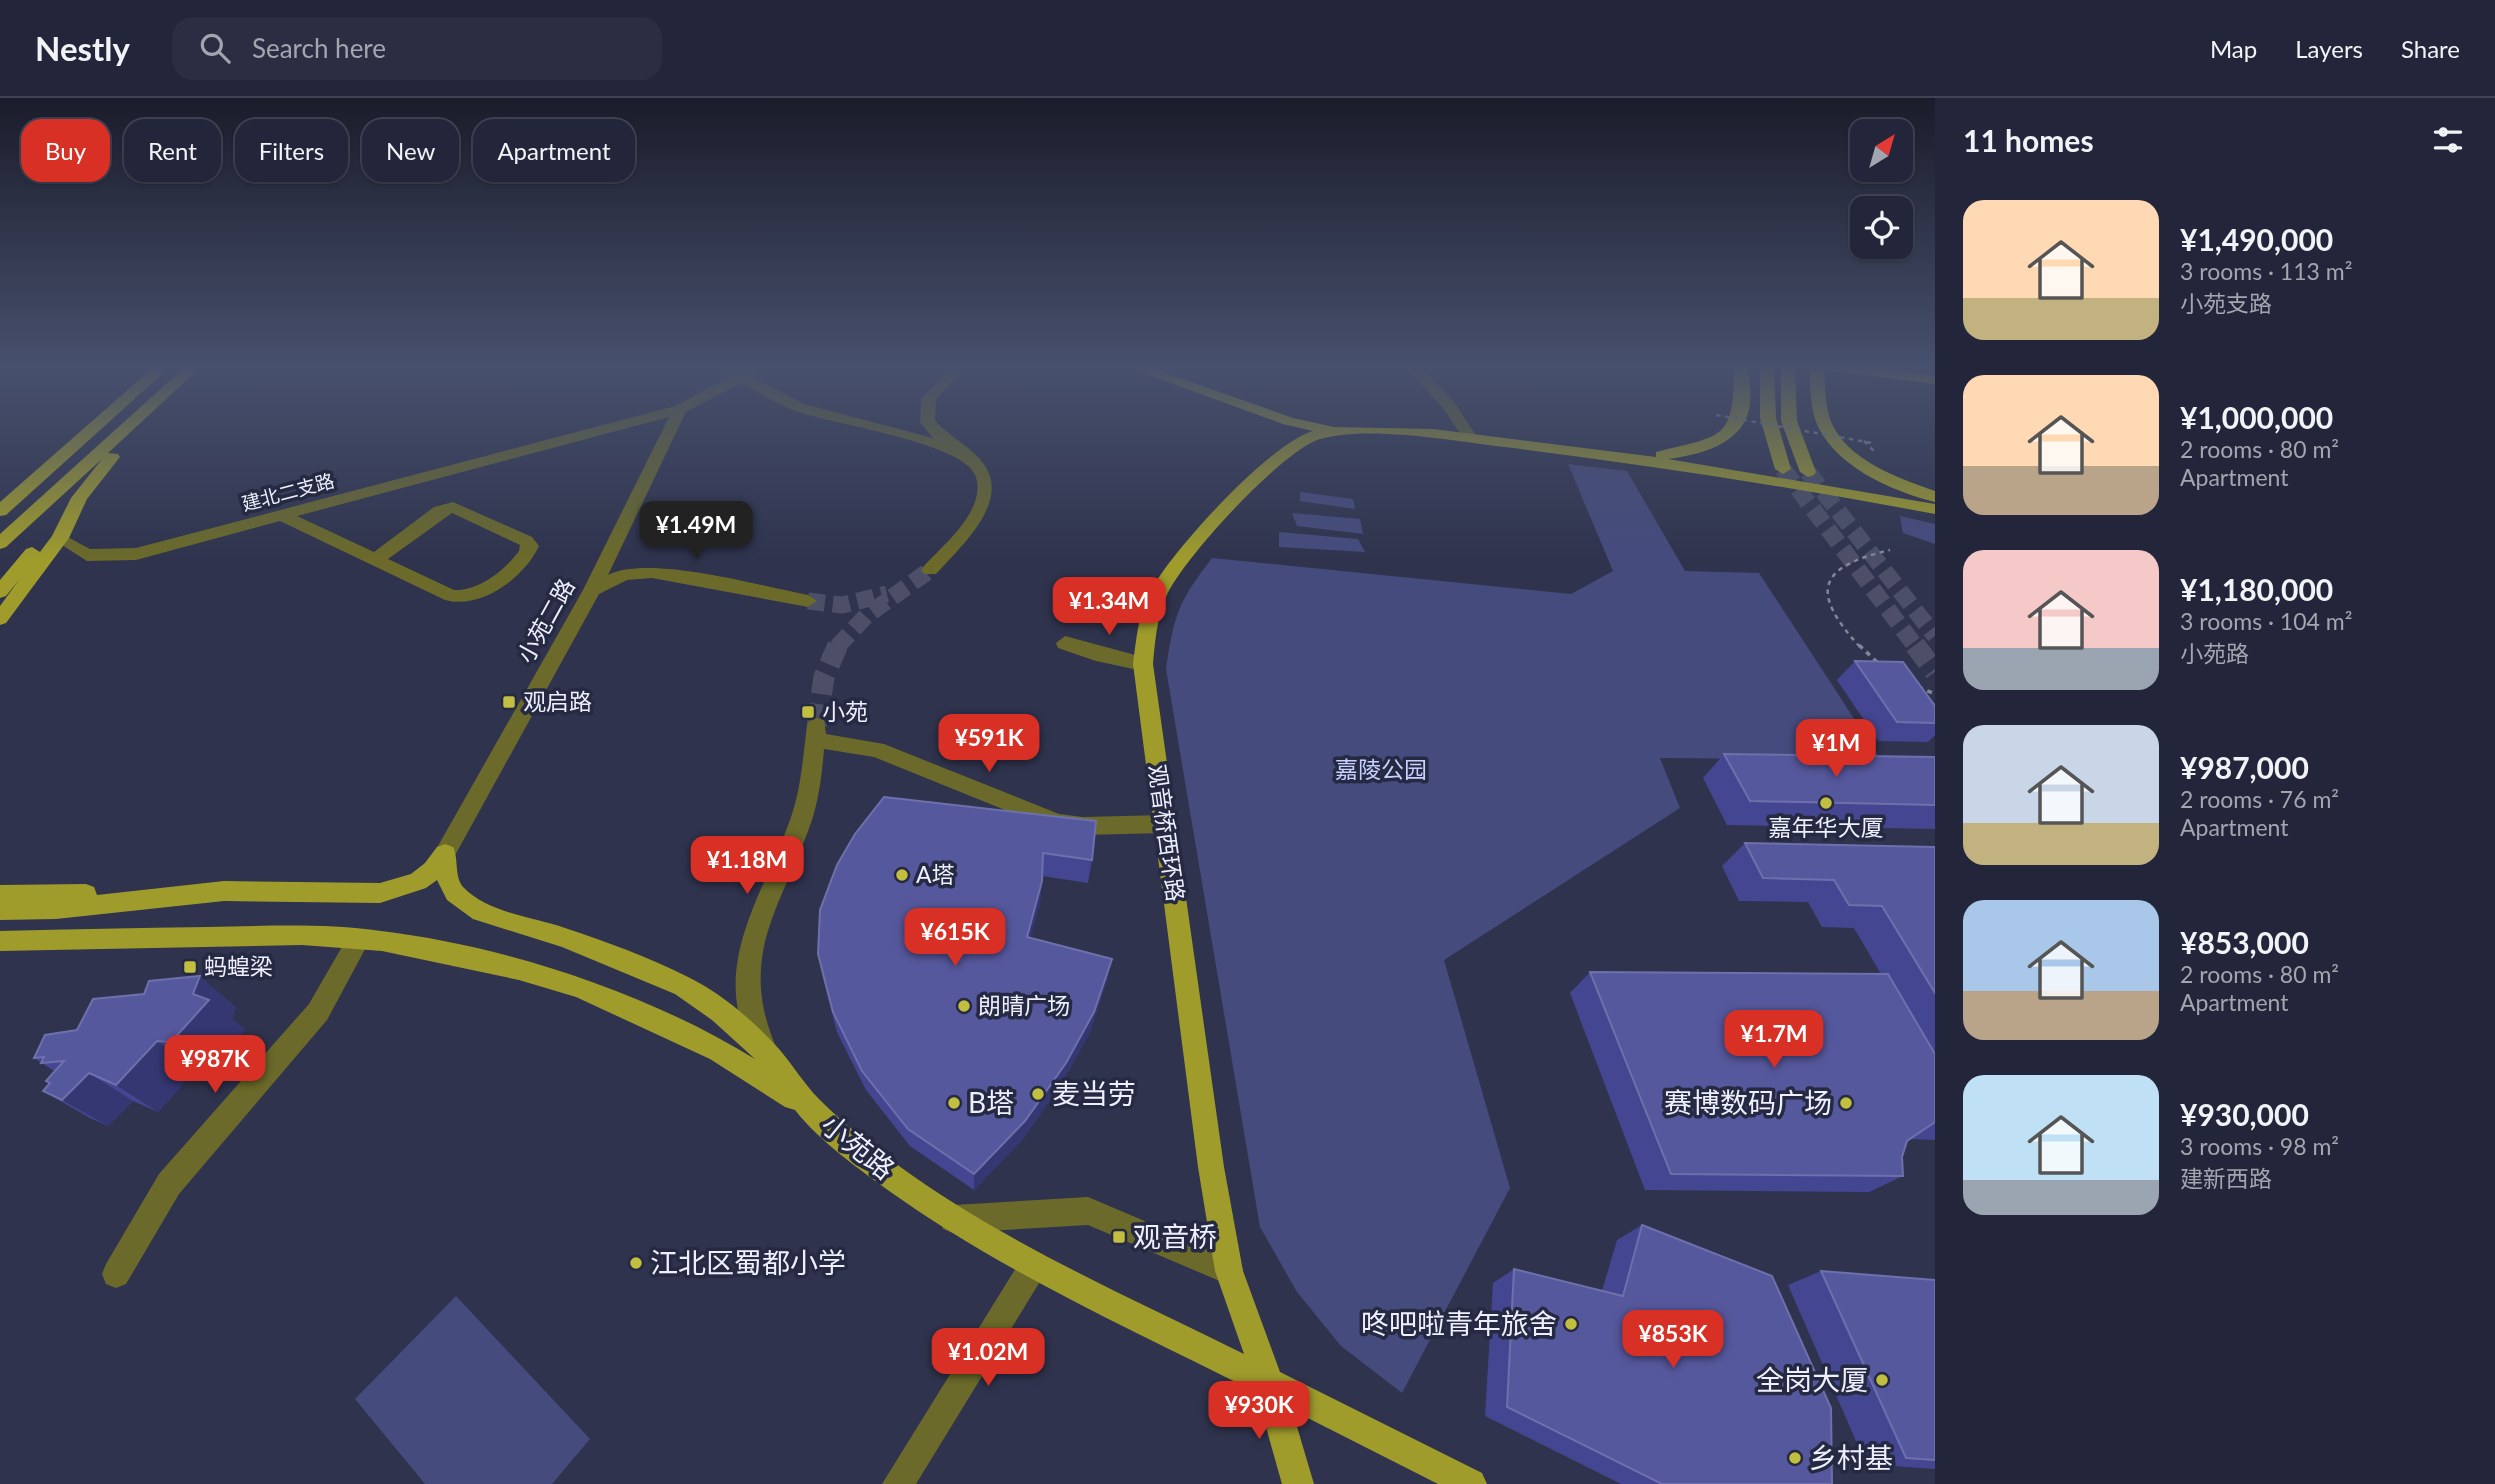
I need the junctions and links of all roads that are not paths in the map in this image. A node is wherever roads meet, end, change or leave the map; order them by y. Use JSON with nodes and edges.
{"nodes":[{"id":1,"x":93,"y":430,"type":"edge"},
{"id":2,"x":128,"y":430,"type":"edge"},
{"id":3,"x":135,"y":430,"type":"edge"},
{"id":4,"x":603,"y":430,"type":"edge"},
{"id":5,"x":670,"y":430,"type":"edge"},
{"id":6,"x":885,"y":430,"type":"edge"},
{"id":7,"x":935,"y":430,"type":"edge"},
{"id":8,"x":1326,"y":430,"type":"edge"},
{"id":9,"x":1465,"y":430,"type":"edge"},
{"id":10,"x":1729,"y":430,"type":"edge"},
{"id":11,"x":1772,"y":430,"type":"edge"},
{"id":12,"x":1792,"y":430,"type":"edge"},
{"id":13,"x":1828,"y":430,"type":"edge"},
{"id":14,"x":1332,"y":431,"type":"junction"},
{"id":15,"x":1470,"y":438,"type":"junction"},
{"id":16,"x":967,"y":456,"type":"junction"},
{"id":17,"x":1634,"y":457,"type":"junction"},
{"id":18,"x":1783,"y":468,"type":"tunnel mouth"},
{"id":19,"x":1808,"y":472,"type":"tunnel mouth"},
{"id":20,"x":1935,"y":497,"type":"edge"},
{"id":21,"x":79,"y":498,"type":"junction"},
{"id":22,"x":0,"y":509,"type":"edge"},
{"id":23,"x":1935,"y":509,"type":"edge"},
{"id":24,"x":283,"y":516,"type":"junction"},
{"id":25,"x":60,"y":538,"type":"junction"},
{"id":26,"x":0,"y":543,"type":"edge"},
{"id":27,"x":375,"y":560,"type":"junction"},
{"id":28,"x":930,"y":570,"type":"tunnel mouth"},
{"id":29,"x":592,"y":590,"type":"junction"},
{"id":30,"x":0,"y":592,"type":"edge"},
{"id":31,"x":808,"y":601,"type":"tunnel mouth"},
{"id":32,"x":0,"y":619,"type":"edge"},
{"id":33,"x":1065,"y":643,"type":"dead end"},
{"id":34,"x":1143,"y":664,"type":"junction"},
{"id":35,"x":1164,"y":824,"type":"junction"},
{"id":36,"x":445,"y":853,"type":"junction"},
{"id":37,"x":224,"y":891,"type":"junction"},
{"id":38,"x":0,"y":895,"type":"edge"},
{"id":39,"x":0,"y":910,"type":"edge"},
{"id":40,"x":358,"y":940,"type":"junction"},
{"id":41,"x":98,"y":941,"type":"junction"},
{"id":42,"x":0,"y":942,"type":"edge"},
{"id":43,"x":0,"y":950,"type":"edge"},
{"id":44,"x":769,"y":1056,"type":"junction"},
{"id":45,"x":808,"y":1107,"type":"junction"},
{"id":46,"x":953,"y":1219,"type":"junction"},
{"id":47,"x":1034,"y":1265,"type":"junction"},
{"id":48,"x":1229,"y":1270,"type":"junction"},
{"id":49,"x":116,"y":1274,"type":"dead end"},
{"id":50,"x":1269,"y":1384,"type":"junction"},
{"id":51,"x":898,"y":1484,"type":"edge"},
{"id":52,"x":1298,"y":1484,"type":"edge"},
{"id":53,"x":1471,"y":1484,"type":"edge"}],
"edges":[{"from":1,"to":22,"type":"main road"},
{"from":2,"to":26,"type":"main road"},
{"from":3,"to":21,"type":"main road"},
{"from":4,"to":24,"type":"street","name":"建北二支路"},
{"from":5,"to":29,"type":"street","name":"小苑二路"},
{"from":6,"to":16,"type":"street"},
{"from":7,"to":16,"type":"street"},
{"from":8,"to":14,"type":"main road"},
{"from":9,"to":15,"type":"street"},
{"from":10,"to":17,"type":"main road"},
{"from":11,"to":18,"type":"main road"},
{"from":12,"to":19,"type":"main road"},
{"from":13,"to":20,"type":"main road"},
{"from":14,"to":15,"type":"main road","name":"观音桥西环路"},
{"from":14,"to":34,"type":"main road","name":"观音桥西环路"},
{"from":15,"to":17,"type":"main road","name":"观音桥西环路"},
{"from":16,"to":28,"type":"street"},
{"from":17,"to":23,"type":"main road"},
{"from":21,"to":25,"type":"main road"},
{"from":21,"to":30,"type":"main road"},
{"from":24,"to":25,"type":"street","name":"建北二支路"},
{"from":24,"to":27,"type":"street"},
{"from":25,"to":32,"type":"main road"},
{"from":27,"to":27,"type":"street"},
{"from":29,"to":31,"type":"street"},
{"from":29,"to":36,"type":"street","name":"小苑二路"},
{"from":33,"to":34,"type":"street"},
{"from":34,"to":35,"type":"main road","name":"观音桥西环路"},
{"from":35,"to":44,"type":"street","name":"小苑路"},
{"from":35,"to":48,"type":"main road","name":"观音桥西环路"},
{"from":36,"to":37,"type":"main road"},
{"from":36,"to":44,"type":"main road"},
{"from":37,"to":38,"type":"main road"},
{"from":37,"to":39,"type":"main road"},
{"from":40,"to":41,"type":"main road"},
{"from":40,"to":45,"type":"main road"},
{"from":40,"to":49,"type":"street"},
{"from":41,"to":42,"type":"main road"},
{"from":41,"to":43,"type":"main road"},
{"from":44,"to":45,"type":"main road","name":"小苑路"},
{"from":45,"to":46,"type":"main road","name":"小苑路"},
{"from":46,"to":47,"type":"main road","name":"小苑路"},
{"from":46,"to":48,"type":"street"},
{"from":47,"to":50,"type":"main road","name":"小苑路"},
{"from":47,"to":51,"type":"street"},
{"from":48,"to":50,"type":"main road","name":"观音桥西环路"},
{"from":50,"to":52,"type":"main road","name":"观音桥西环路"},
{"from":50,"to":53,"type":"main road"}]}
